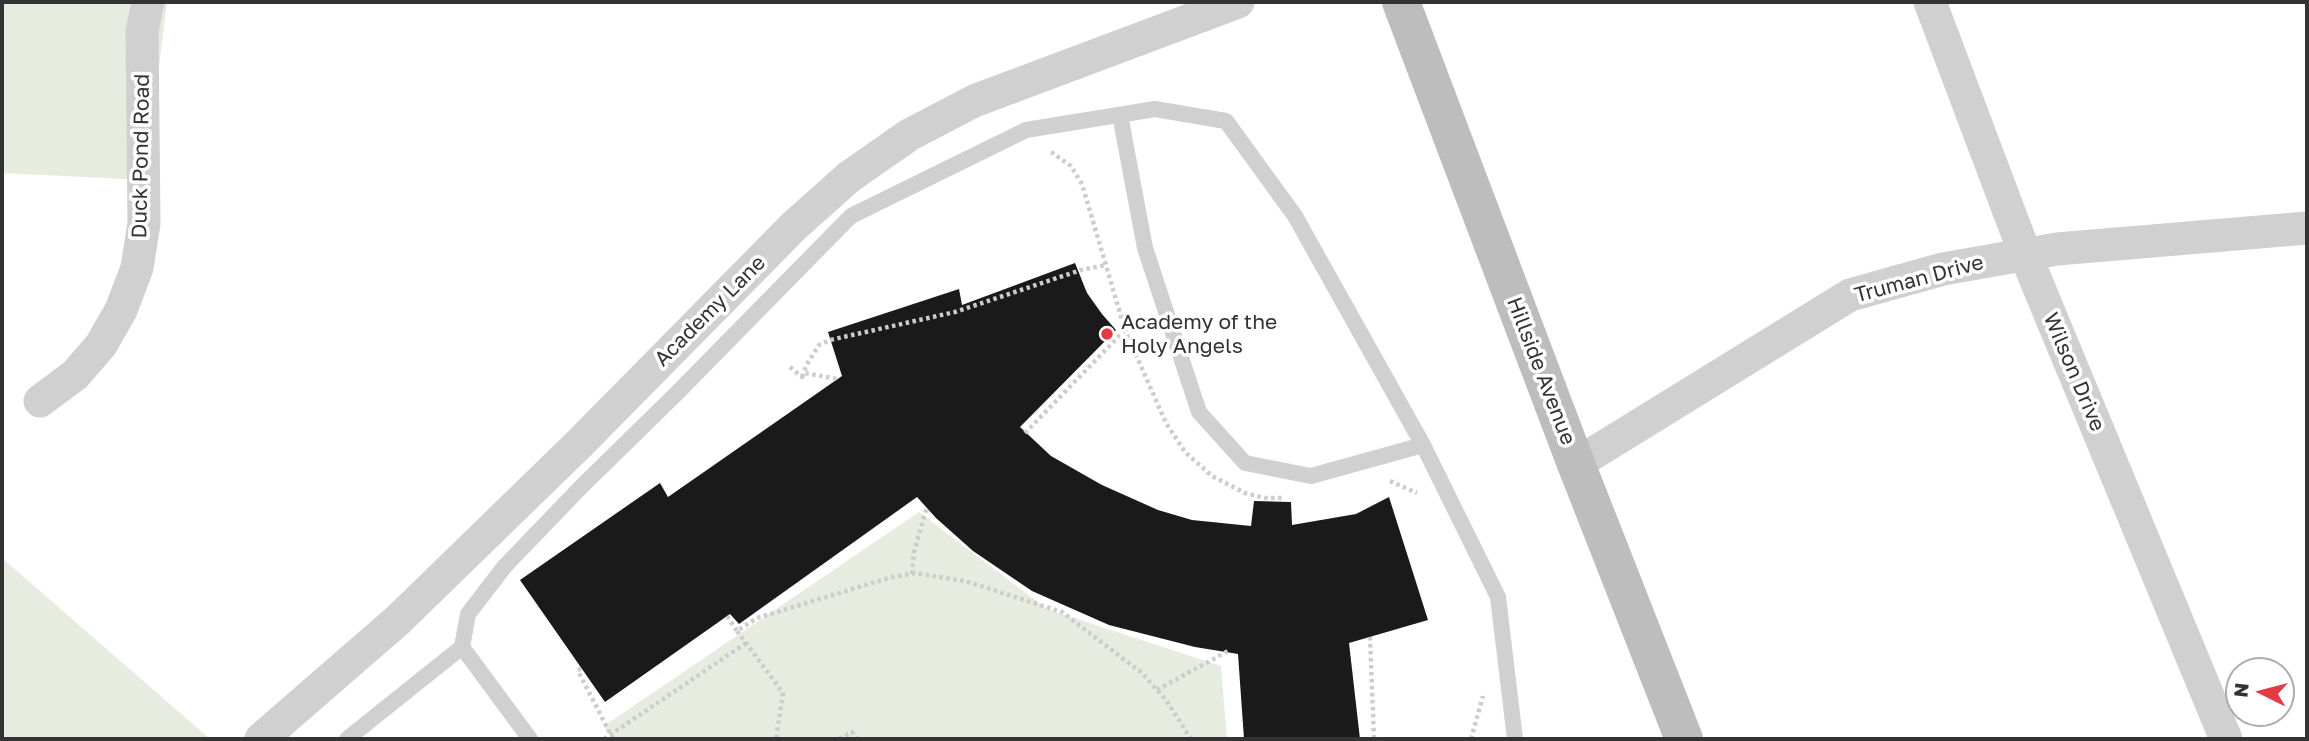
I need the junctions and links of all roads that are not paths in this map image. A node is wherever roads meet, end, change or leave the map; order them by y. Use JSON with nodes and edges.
{"nodes":[{"id":1,"x":148,"y":2,"type":"edge"},
{"id":2,"x":1238,"y":2,"type":"edge"},
{"id":3,"x":1930,"y":2,"type":"edge"},
{"id":4,"x":1402,"y":5,"type":"edge"},
{"id":5,"x":1120,"y":115,"type":"junction"},
{"id":6,"x":2307,"y":228,"type":"edge"},
{"id":7,"x":2025,"y":254,"type":"junction"},
{"id":8,"x":40,"y":401,"type":"dead end"},
{"id":9,"x":1423,"y":445,"type":"junction"},
{"id":10,"x":1576,"y":464,"type":"junction"},
{"id":11,"x":462,"y":648,"type":"junction"},
{"id":12,"x":261,"y":739,"type":"edge"},
{"id":13,"x":347,"y":739,"type":"edge"},
{"id":14,"x":530,"y":739,"type":"edge"},
{"id":15,"x":1515,"y":739,"type":"edge"},
{"id":16,"x":1684,"y":739,"type":"edge"},
{"id":17,"x":2227,"y":739,"type":"edge"}],
"edges":[{"from":1,"to":8,"type":"street","name":"Duck Pond Road"},
{"from":2,"to":12,"type":"street","name":"Academy Lane"},
{"from":3,"to":7,"type":"street","name":"Wilson Drive"},
{"from":4,"to":10,"type":"main road","name":"Hillside Avenue"},
{"from":5,"to":9,"type":"lane"},
{"from":5,"to":9,"type":"lane"},
{"from":5,"to":11,"type":"lane"},
{"from":6,"to":7,"type":"street","name":"Truman Drive"},
{"from":7,"to":10,"type":"street","name":"Truman Drive"},
{"from":7,"to":17,"type":"street","name":"Wilson Drive"},
{"from":9,"to":15,"type":"lane"},
{"from":10,"to":16,"type":"main road","name":"Hillside Avenue"},
{"from":11,"to":13,"type":"lane"},
{"from":11,"to":14,"type":"lane"}]}
